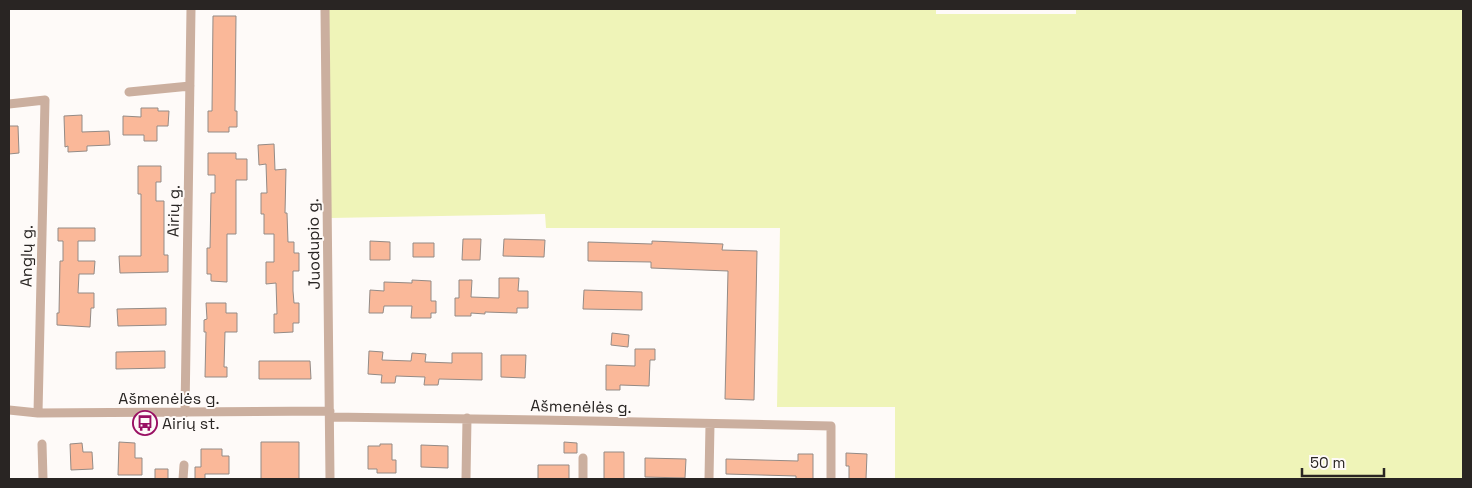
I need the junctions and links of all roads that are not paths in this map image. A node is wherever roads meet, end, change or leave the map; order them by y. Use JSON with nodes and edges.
{"nodes":[{"id":1,"x":191,"y":9,"type":"edge"},
{"id":2,"x":326,"y":9,"type":"edge"},
{"id":3,"x":190,"y":86,"type":"junction"},
{"id":4,"x":129,"y":92,"type":"dead end"},
{"id":5,"x":9,"y":104,"type":"edge"},
{"id":6,"x":9,"y":410,"type":"edge"},
{"id":7,"x":38,"y":413,"type":"junction"},
{"id":8,"x":185,"y":413,"type":"junction"},
{"id":9,"x":330,"y":414,"type":"junction"},
{"id":10,"x":467,"y":418,"type":"junction"},
{"id":11,"x":710,"y":424,"type":"junction"},
{"id":12,"x":42,"y":444,"type":"dead end"},
{"id":13,"x":583,"y":458,"type":"dead end"},
{"id":14,"x":184,"y":466,"type":"dead end"},
{"id":15,"x":43,"y":479,"type":"edge"},
{"id":16,"x":183,"y":479,"type":"edge"},
{"id":17,"x":330,"y":479,"type":"edge"},
{"id":18,"x":466,"y":479,"type":"edge"},
{"id":19,"x":583,"y":479,"type":"edge"},
{"id":20,"x":709,"y":479,"type":"edge"},
{"id":21,"x":831,"y":479,"type":"edge"}],
"edges":[{"from":1,"to":3,"type":"street","name":"Airių g."},
{"from":2,"to":9,"type":"street","name":"Juodupio g."},
{"from":3,"to":4,"type":"street"},
{"from":3,"to":8,"type":"street","name":"Airių g."},
{"from":5,"to":7,"type":"street","name":"Anglų g."},
{"from":6,"to":7,"type":"street","name":"Ašmenėlės g."},
{"from":7,"to":8,"type":"street","name":"Ašmenėlės g."},
{"from":8,"to":9,"type":"street","name":"Ašmenėlės g."},
{"from":9,"to":10,"type":"street","name":"Ašmenėlės g."},
{"from":9,"to":17,"type":"street","name":"Juodupio g."},
{"from":10,"to":11,"type":"street","name":"Ašmenėlės g."},
{"from":10,"to":18,"type":"street"},
{"from":11,"to":20,"type":"street"},
{"from":11,"to":21,"type":"street","name":"Ašmenėlės g."},
{"from":12,"to":15,"type":"street"},
{"from":13,"to":19,"type":"street"},
{"from":14,"to":16,"type":"street"}]}
